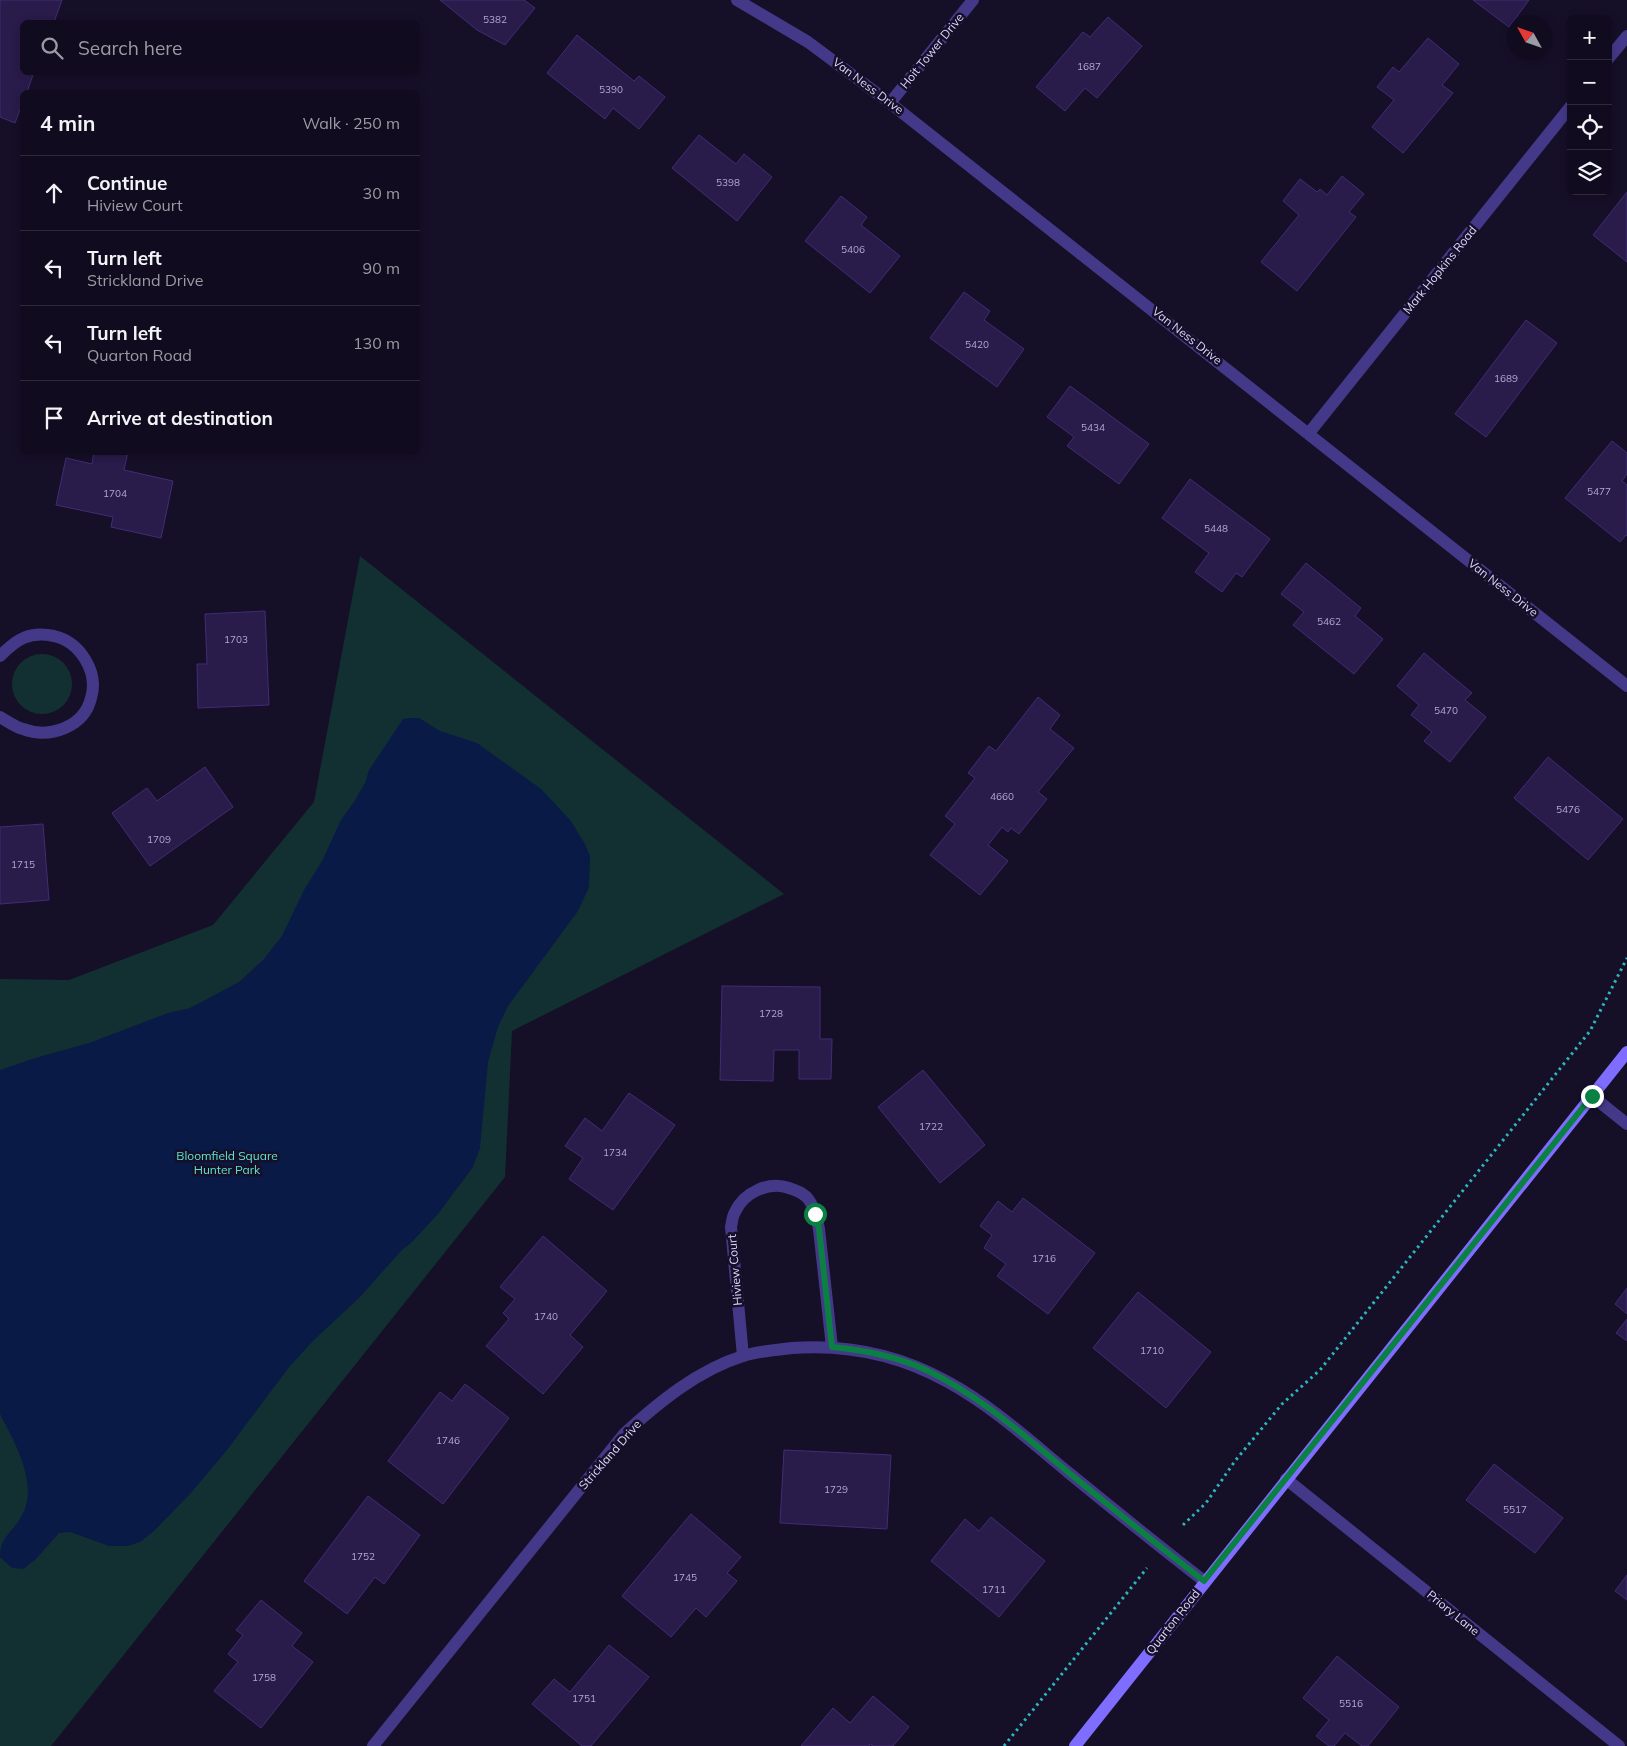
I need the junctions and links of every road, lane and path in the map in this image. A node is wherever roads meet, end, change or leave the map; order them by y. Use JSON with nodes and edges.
{"nodes":[{"id":1,"x":737,"y":0,"type":"edge"},
{"id":2,"x":973,"y":0,"type":"edge"},
{"id":3,"x":1627,"y":36,"type":"edge"},
{"id":4,"x":1612,"y":54,"type":"edge"},
{"id":5,"x":890,"y":103,"type":"junction"},
{"id":6,"x":1567,"y":111,"type":"edge"},
{"id":7,"x":1309,"y":433,"type":"junction"},
{"id":8,"x":0,"y":656,"type":"edge"},
{"id":9,"x":1627,"y":686,"type":"edge"},
{"id":10,"x":0,"y":716,"type":"edge"},
{"id":11,"x":1627,"y":958,"type":"edge"},
{"id":12,"x":1627,"y":1052,"type":"edge"},
{"id":13,"x":1592,"y":1096,"type":"junction"},
{"id":14,"x":1627,"y":1124,"type":"edge"},
{"id":15,"x":832,"y":1347,"type":"junction"},
{"id":16,"x":743,"y":1356,"type":"junction"},
{"id":17,"x":1286,"y":1479,"type":"junction"},
{"id":18,"x":1183,"y":1525,"type":"dead end"},
{"id":19,"x":1147,"y":1568,"type":"dead end"},
{"id":20,"x":1204,"y":1581,"type":"junction"},
{"id":21,"x":373,"y":1746,"type":"edge"},
{"id":22,"x":1004,"y":1746,"type":"edge"},
{"id":23,"x":1074,"y":1746,"type":"edge"},
{"id":24,"x":1619,"y":1746,"type":"edge"}],
"edges":[{"from":1,"to":5,"type":"street","name":"Van Ness Drive"},
{"from":2,"to":5,"type":"street","name":"Hoit Tower Drive"},
{"from":3,"to":4,"type":"street"},
{"from":5,"to":7,"type":"street","name":"Van Ness Drive"},
{"from":6,"to":7,"type":"street","name":"Mark Hopkins Road"},
{"from":7,"to":9,"type":"street","name":"Van Ness Drive"},
{"from":8,"to":10,"type":"street"},
{"from":11,"to":18,"type":"path"},
{"from":12,"to":13,"type":"street","name":"Quarton Road"},
{"from":13,"to":14,"type":"street"},
{"from":13,"to":17,"type":"street","name":"Quarton Road"},
{"from":15,"to":16,"type":"street","name":"Strickland Drive"},
{"from":15,"to":16,"type":"street","name":"Hiview Court"},
{"from":15,"to":20,"type":"street","name":"Strickland Drive"},
{"from":16,"to":21,"type":"street","name":"Strickland Drive"},
{"from":17,"to":20,"type":"street","name":"Quarton Road"},
{"from":17,"to":24,"type":"street","name":"Priory Lane"},
{"from":19,"to":22,"type":"path"},
{"from":20,"to":23,"type":"street","name":"Quarton Road"}]}
